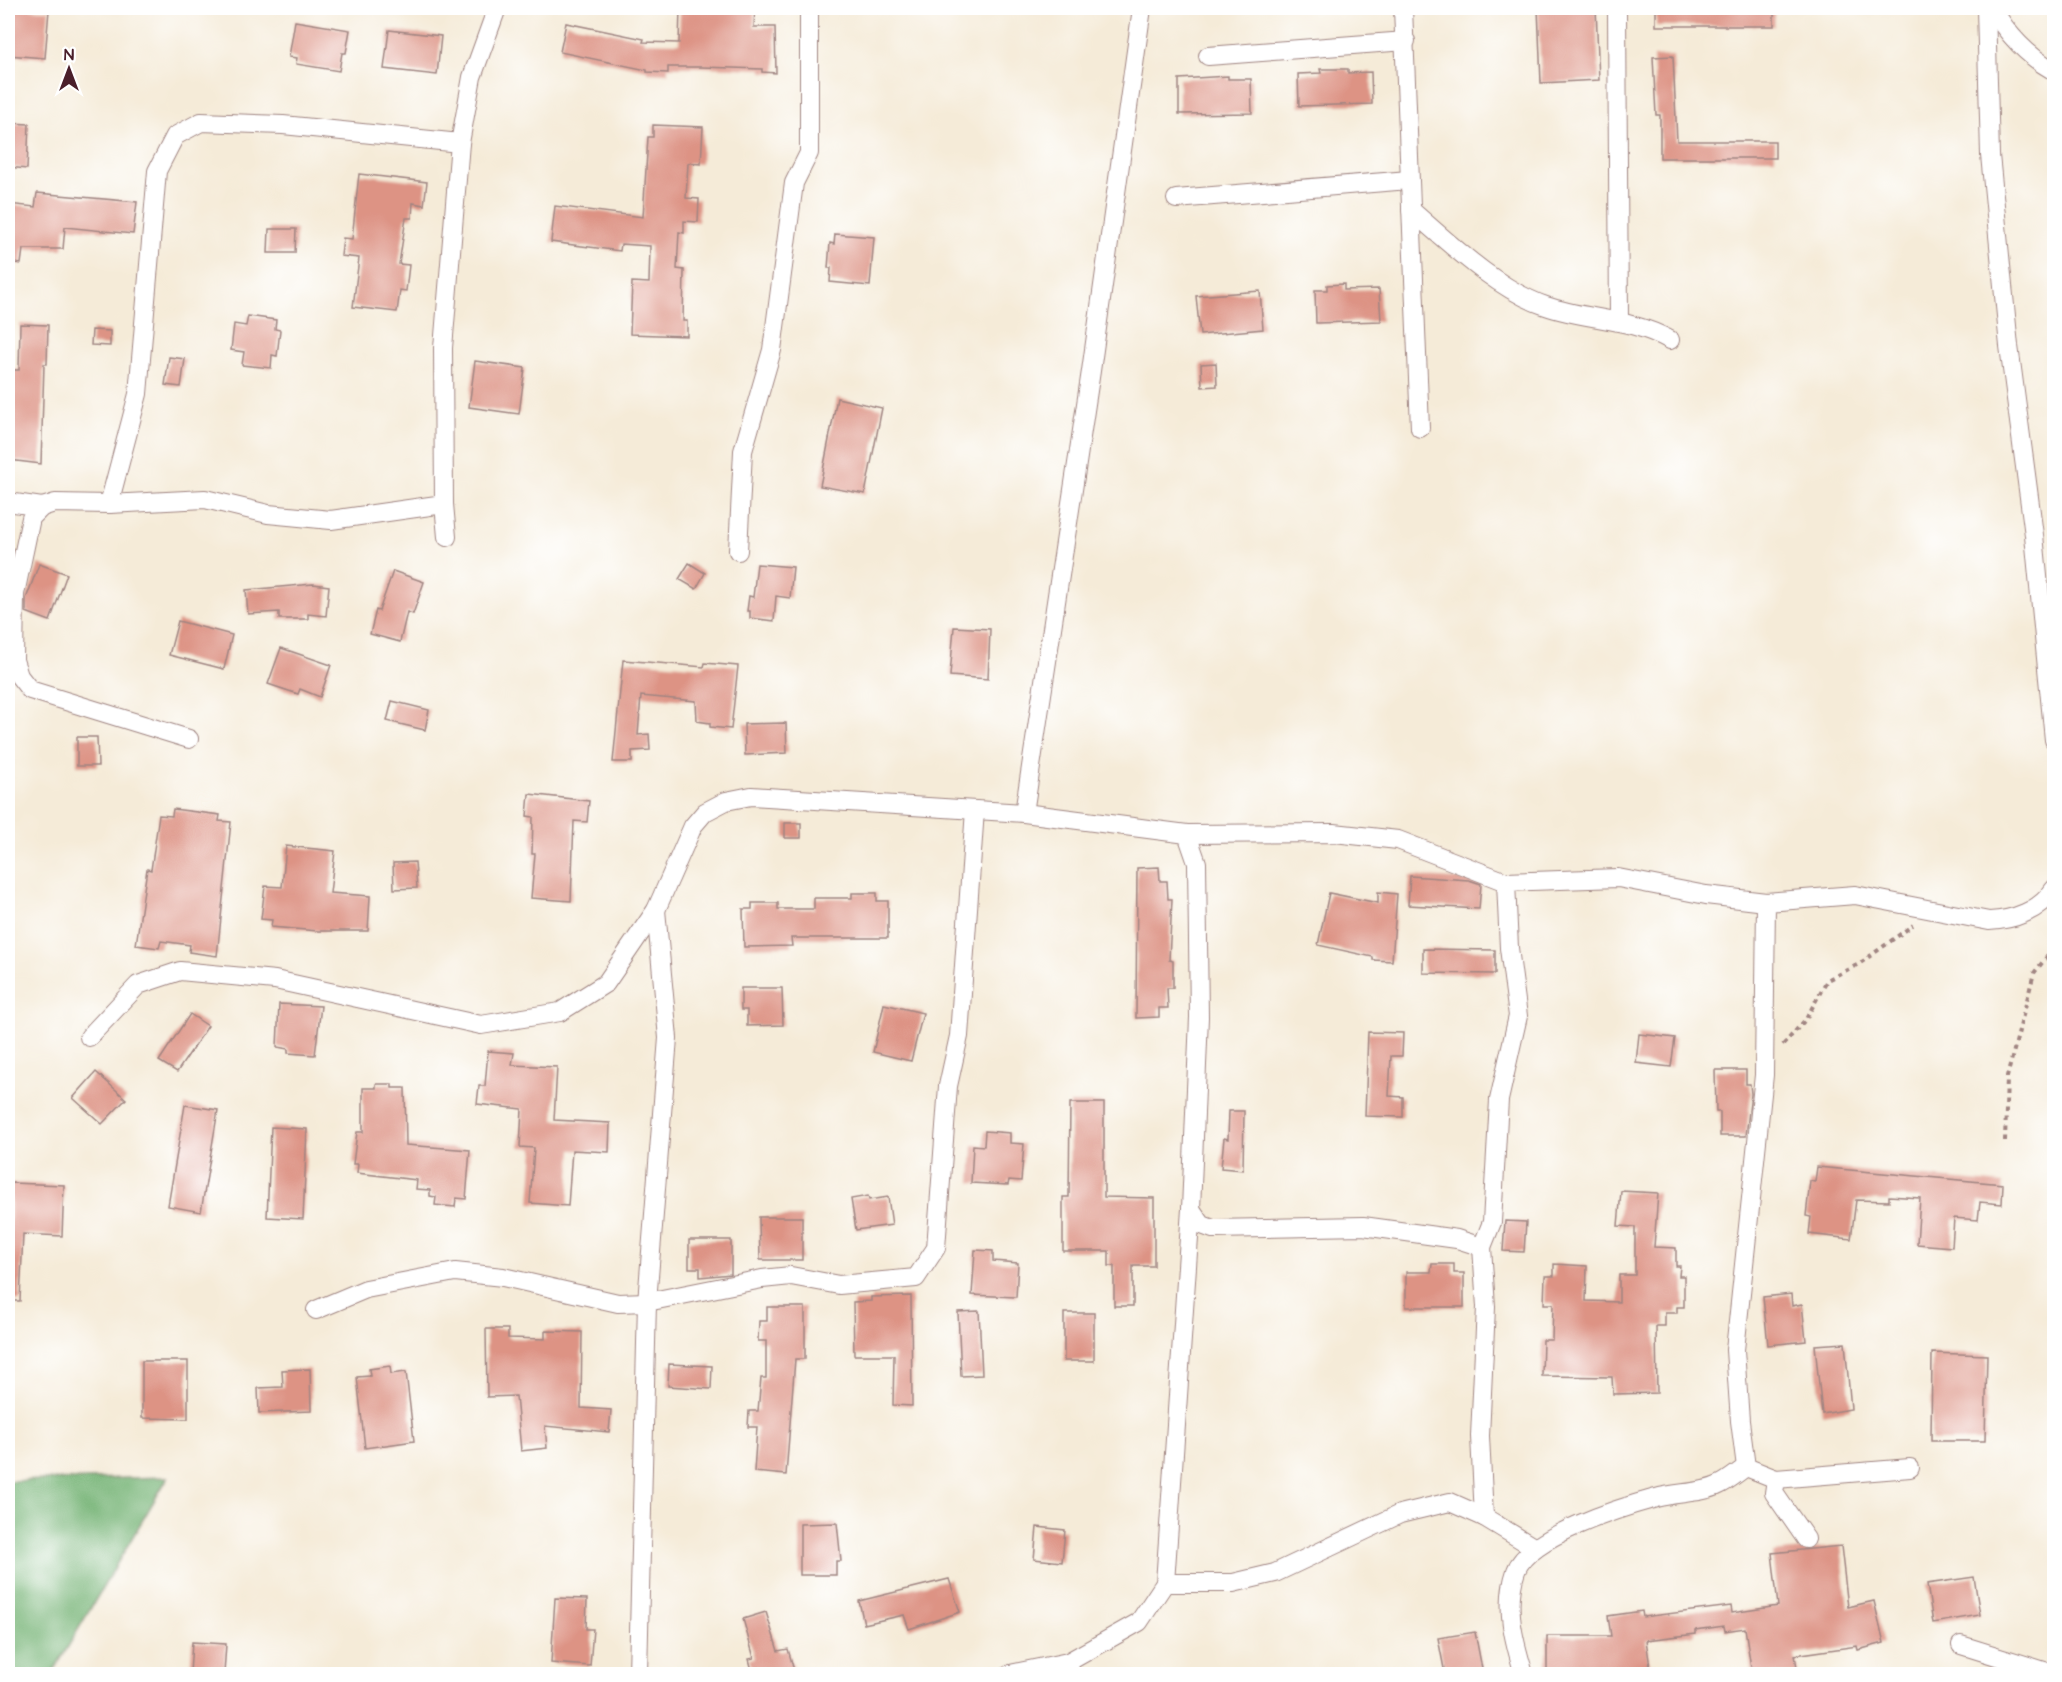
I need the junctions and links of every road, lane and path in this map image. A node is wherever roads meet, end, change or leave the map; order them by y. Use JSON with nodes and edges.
{"nodes":[{"id":1,"x":497,"y":8,"type":"edge"},
{"id":2,"x":809,"y":8,"type":"edge"},
{"id":3,"x":1142,"y":8,"type":"edge"},
{"id":4,"x":1403,"y":8,"type":"edge"},
{"id":5,"x":1617,"y":8,"type":"edge"},
{"id":6,"x":1986,"y":8,"type":"edge"},
{"id":7,"x":1993,"y":8,"type":"edge"},
{"id":8,"x":1406,"y":41,"type":"junction"},
{"id":9,"x":1208,"y":56,"type":"dead end"},
{"id":10,"x":2055,"y":71,"type":"edge"},
{"id":11,"x":460,"y":144,"type":"junction"},
{"id":12,"x":1409,"y":180,"type":"junction"},
{"id":13,"x":1176,"y":199,"type":"dead end"},
{"id":14,"x":1411,"y":210,"type":"junction"},
{"id":15,"x":1619,"y":322,"type":"junction"},
{"id":16,"x":1670,"y":340,"type":"dead end"},
{"id":17,"x":1420,"y":428,"type":"dead end"},
{"id":18,"x":8,"y":502,"type":"edge"},
{"id":19,"x":109,"y":504,"type":"junction"},
{"id":20,"x":444,"y":504,"type":"junction"},
{"id":21,"x":42,"y":507,"type":"junction"},
{"id":22,"x":447,"y":537,"type":"dead end"},
{"id":23,"x":738,"y":551,"type":"dead end"},
{"id":24,"x":189,"y":739,"type":"dead end"},
{"id":25,"x":2055,"y":740,"type":"edge"},
{"id":26,"x":975,"y":810,"type":"junction"},
{"id":27,"x":1024,"y":813,"type":"junction"},
{"id":28,"x":1187,"y":834,"type":"junction"},
{"id":29,"x":1506,"y":882,"type":"junction"},
{"id":30,"x":2055,"y":889,"type":"edge"},
{"id":31,"x":1766,"y":902,"type":"junction"},
{"id":32,"x":1932,"y":909,"type":"junction"},
{"id":33,"x":656,"y":910,"type":"junction"},
{"id":34,"x":2055,"y":948,"type":"edge"},
{"id":35,"x":89,"y":1037,"type":"dead end"},
{"id":36,"x":1764,"y":1075,"type":"junction"},
{"id":37,"x":2005,"y":1141,"type":"dead end"},
{"id":38,"x":1191,"y":1209,"type":"junction"},
{"id":39,"x":1482,"y":1247,"type":"junction"},
{"id":40,"x":647,"y":1302,"type":"junction"},
{"id":41,"x":316,"y":1310,"type":"dead end"},
{"id":42,"x":1746,"y":1467,"type":"junction"},
{"id":43,"x":1910,"y":1468,"type":"dead end"},
{"id":44,"x":1776,"y":1479,"type":"junction"},
{"id":45,"x":1484,"y":1517,"type":"junction"},
{"id":46,"x":1806,"y":1539,"type":"dead end"},
{"id":47,"x":1535,"y":1548,"type":"junction"},
{"id":48,"x":1165,"y":1583,"type":"junction"},
{"id":49,"x":1961,"y":1645,"type":"dead end"},
{"id":50,"x":1069,"y":1668,"type":"edge"},
{"id":51,"x":638,"y":1674,"type":"edge"},
{"id":52,"x":1010,"y":1674,"type":"edge"},
{"id":53,"x":1524,"y":1674,"type":"edge"},
{"id":54,"x":2055,"y":1674,"type":"edge"}],
"edges":[{"from":1,"to":11,"type":"street"},
{"from":2,"to":23,"type":"street"},
{"from":3,"to":27,"type":"street"},
{"from":4,"to":8,"type":"street"},
{"from":5,"to":15,"type":"street"},
{"from":6,"to":25,"type":"street"},
{"from":7,"to":10,"type":"street"},
{"from":8,"to":9,"type":"street"},
{"from":8,"to":12,"type":"street"},
{"from":11,"to":19,"type":"street"},
{"from":11,"to":20,"type":"street"},
{"from":12,"to":13,"type":"street"},
{"from":12,"to":14,"type":"street"},
{"from":14,"to":15,"type":"street"},
{"from":14,"to":17,"type":"street"},
{"from":15,"to":16,"type":"street"},
{"from":18,"to":21,"type":"street"},
{"from":19,"to":20,"type":"street"},
{"from":19,"to":21,"type":"street"},
{"from":20,"to":22,"type":"street"},
{"from":21,"to":24,"type":"street"},
{"from":26,"to":27,"type":"street"},
{"from":26,"to":33,"type":"street"},
{"from":26,"to":40,"type":"street"},
{"from":27,"to":28,"type":"street"},
{"from":28,"to":29,"type":"street"},
{"from":28,"to":38,"type":"street"},
{"from":29,"to":31,"type":"street"},
{"from":29,"to":39,"type":"street"},
{"from":30,"to":32,"type":"street"},
{"from":31,"to":32,"type":"street"},
{"from":31,"to":36,"type":"street"},
{"from":32,"to":36,"type":"path"},
{"from":33,"to":35,"type":"street"},
{"from":33,"to":40,"type":"street"},
{"from":34,"to":37,"type":"path"},
{"from":36,"to":42,"type":"street"},
{"from":38,"to":39,"type":"street"},
{"from":38,"to":48,"type":"street"},
{"from":39,"to":45,"type":"street"},
{"from":40,"to":41,"type":"street"},
{"from":40,"to":51,"type":"street"},
{"from":42,"to":44,"type":"street"},
{"from":42,"to":47,"type":"street"},
{"from":43,"to":44,"type":"street"},
{"from":44,"to":46,"type":"street"},
{"from":45,"to":47,"type":"street"},
{"from":45,"to":48,"type":"street"},
{"from":47,"to":53,"type":"street"},
{"from":48,"to":50,"type":"street"},
{"from":49,"to":54,"type":"street"},
{"from":50,"to":52,"type":"street"}]}
